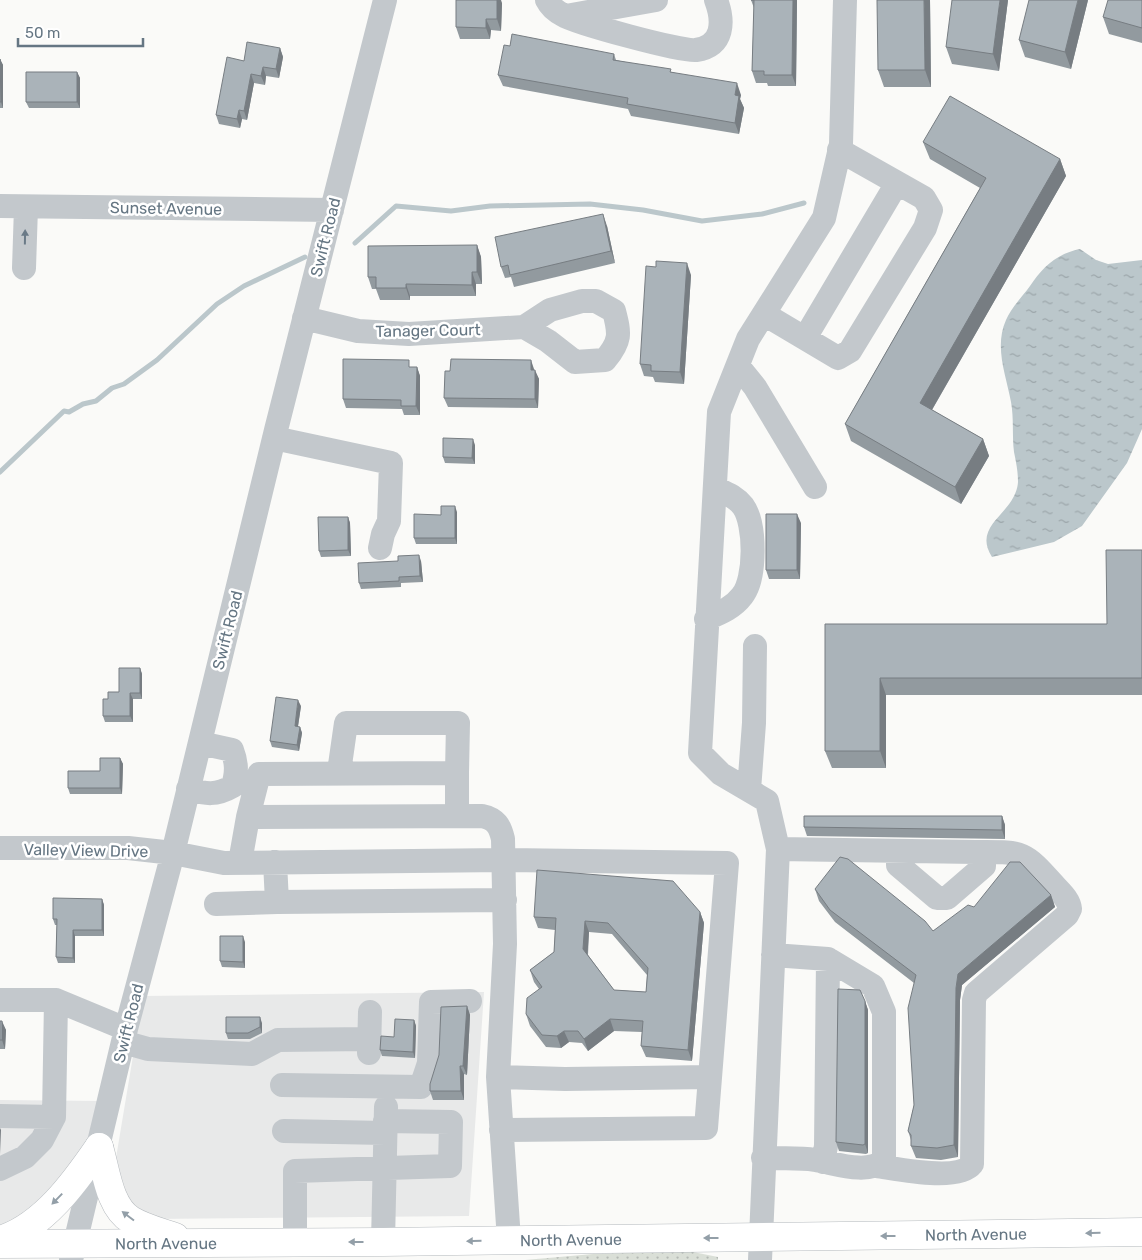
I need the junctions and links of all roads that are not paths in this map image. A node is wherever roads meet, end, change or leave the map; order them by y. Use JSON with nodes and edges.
{"nodes":[{"id":1,"x":385,"y":0,"type":"edge"},
{"id":2,"x":546,"y":0,"type":"edge"},
{"id":3,"x":656,"y":0,"type":"edge"},
{"id":4,"x":716,"y":0,"type":"edge"},
{"id":5,"x":845,"y":0,"type":"edge"},
{"id":6,"x":564,"y":16,"type":"junction"},
{"id":7,"x":839,"y":150,"type":"junction"},
{"id":8,"x":897,"y":183,"type":"junction"},
{"id":9,"x":0,"y":206,"type":"edge"},
{"id":10,"x":26,"y":206,"type":"junction"},
{"id":11,"x":332,"y":210,"type":"junction"},
{"id":12,"x":24,"y":268,"type":"dead end"},
{"id":13,"x":764,"y":314,"type":"junction"},
{"id":14,"x":304,"y":318,"type":"junction"},
{"id":15,"x":524,"y":327,"type":"dead end"},
{"id":16,"x":805,"y":338,"type":"junction"},
{"id":17,"x":738,"y":366,"type":"junction"},
{"id":18,"x":274,"y":438,"type":"junction"},
{"id":19,"x":815,"y":487,"type":"dead end"},
{"id":20,"x":715,"y":488,"type":"junction"},
{"id":21,"x":380,"y":548,"type":"dead end"},
{"id":22,"x":706,"y":618,"type":"junction"},
{"id":23,"x":755,"y":646,"type":"dead end"},
{"id":24,"x":200,"y":743,"type":"junction"},
{"id":25,"x":339,"y":772,"type":"junction"},
{"id":26,"x":457,"y":773,"type":"junction"},
{"id":27,"x":188,"y":789,"type":"junction"},
{"id":28,"x":749,"y":790,"type":"junction"},
{"id":29,"x":457,"y":816,"type":"junction"},
{"id":30,"x":248,"y":817,"type":"junction"},
{"id":31,"x":0,"y":848,"type":"edge"},
{"id":32,"x":778,"y":849,"type":"junction"},
{"id":33,"x":898,"y":851,"type":"junction"},
{"id":34,"x":976,"y":852,"type":"junction"},
{"id":35,"x":173,"y":853,"type":"junction"},
{"id":36,"x":504,"y":860,"type":"junction"},
{"id":37,"x":240,"y":862,"type":"junction"},
{"id":38,"x":275,"y":862,"type":"junction"},
{"id":39,"x":505,"y":900,"type":"junction"},
{"id":40,"x":277,"y":902,"type":"junction"},
{"id":41,"x":216,"y":904,"type":"dead end"},
{"id":42,"x":773,"y":956,"type":"junction"},
{"id":43,"x":828,"y":959,"type":"junction"},
{"id":44,"x":0,"y":1000,"type":"edge"},
{"id":45,"x":56,"y":1000,"type":"junction"},
{"id":46,"x":470,"y":1001,"type":"dead end"},
{"id":47,"x":370,"y":1012,"type":"dead end"},
{"id":48,"x":125,"y":1036,"type":"junction"},
{"id":49,"x":498,"y":1076,"type":"junction"},
{"id":50,"x":710,"y":1077,"type":"junction"},
{"id":51,"x":282,"y":1085,"type":"dead end"},
{"id":52,"x":386,"y":1086,"type":"junction"},
{"id":53,"x":0,"y":1116,"type":"edge"},
{"id":54,"x":54,"y":1116,"type":"junction"},
{"id":55,"x":385,"y":1127,"type":"junction"},
{"id":56,"x":501,"y":1130,"type":"junction"},
{"id":57,"x":284,"y":1131,"type":"dead end"},
{"id":58,"x":99,"y":1147,"type":"junction"},
{"id":59,"x":763,"y":1158,"type":"junction"},
{"id":60,"x":823,"y":1162,"type":"junction"},
{"id":61,"x":877,"y":1166,"type":"junction"},
{"id":62,"x":385,"y":1167,"type":"junction"},
{"id":63,"x":0,"y":1169,"type":"edge"},
{"id":64,"x":1142,"y":1232,"type":"edge"},
{"id":65,"x":0,"y":1240,"type":"edge"},
{"id":66,"x":509,"y":1240,"type":"junction"},
{"id":67,"x":188,"y":1242,"type":"junction"},
{"id":68,"x":295,"y":1242,"type":"junction"},
{"id":69,"x":383,"y":1242,"type":"junction"},
{"id":70,"x":0,"y":1244,"type":"edge"},
{"id":71,"x":760,"y":1249,"type":"edge"},
{"id":72,"x":73,"y":1252,"type":"edge"}],
"edges":[{"from":1,"to":11,"type":"street","name":"Swift Road"},
{"from":2,"to":6,"type":"street"},
{"from":3,"to":6,"type":"street"},
{"from":4,"to":6,"type":"street"},
{"from":5,"to":7,"type":"street"},
{"from":7,"to":8,"type":"street"},
{"from":7,"to":13,"type":"street"},
{"from":8,"to":16,"type":"street"},
{"from":8,"to":16,"type":"street"},
{"from":9,"to":10,"type":"street","name":"Sunset Avenue"},
{"from":10,"to":11,"type":"street","name":"Sunset Avenue"},
{"from":12,"to":10,"type":"street","one_way":true},
{"from":11,"to":14,"type":"street","name":"Swift Road"},
{"from":13,"to":16,"type":"street"},
{"from":13,"to":17,"type":"street"},
{"from":14,"to":15,"type":"street","name":"Tanager Court"},
{"from":14,"to":18,"type":"street","name":"Swift Road"},
{"from":17,"to":19,"type":"street"},
{"from":17,"to":20,"type":"street"},
{"from":18,"to":21,"type":"street"},
{"from":18,"to":24,"type":"street","name":"Swift Road"},
{"from":20,"to":22,"type":"street"},
{"from":20,"to":22,"type":"street"},
{"from":22,"to":28,"type":"street"},
{"from":23,"to":28,"type":"street"},
{"from":24,"to":27,"type":"street","name":"Swift Road"},
{"from":24,"to":27,"type":"street"},
{"from":25,"to":26,"type":"street"},
{"from":25,"to":26,"type":"street"},
{"from":25,"to":30,"type":"street"},
{"from":26,"to":29,"type":"street"},
{"from":27,"to":35,"type":"street","name":"Swift Road"},
{"from":28,"to":32,"type":"street"},
{"from":29,"to":30,"type":"street"},
{"from":29,"to":36,"type":"street"},
{"from":30,"to":37,"type":"street"},
{"from":31,"to":35,"type":"street","name":"Valley View Drive"},
{"from":32,"to":33,"type":"street"},
{"from":32,"to":42,"type":"street"},
{"from":33,"to":34,"type":"street"},
{"from":33,"to":34,"type":"street"},
{"from":34,"to":61,"type":"street"},
{"from":35,"to":37,"type":"street","name":"Valley View Drive"},
{"from":35,"to":48,"type":"street","name":"Swift Road"},
{"from":36,"to":38,"type":"street","name":"Valley View Drive"},
{"from":36,"to":39,"type":"street"},
{"from":36,"to":50,"type":"street","name":"Valley View Drive"},
{"from":37,"to":38,"type":"street","name":"Valley View Drive"},
{"from":38,"to":40,"type":"street"},
{"from":39,"to":40,"type":"street"},
{"from":39,"to":49,"type":"street"},
{"from":40,"to":41,"type":"street"},
{"from":42,"to":43,"type":"street"},
{"from":42,"to":59,"type":"street"},
{"from":43,"to":60,"type":"street"},
{"from":43,"to":61,"type":"street"},
{"from":44,"to":45,"type":"street"},
{"from":45,"to":48,"type":"street"},
{"from":45,"to":54,"type":"street"},
{"from":46,"to":52,"type":"street"},
{"from":47,"to":48,"type":"street"},
{"from":48,"to":58,"type":"street","name":"Swift Road"},
{"from":49,"to":50,"type":"street"},
{"from":49,"to":56,"type":"street"},
{"from":50,"to":56,"type":"street"},
{"from":51,"to":52,"type":"street"},
{"from":52,"to":55,"type":"street"},
{"from":53,"to":54,"type":"street"},
{"from":54,"to":63,"type":"street"},
{"from":55,"to":57,"type":"street"},
{"from":55,"to":62,"type":"street"},
{"from":55,"to":62,"type":"street"},
{"from":56,"to":66,"type":"street"},
{"from":58,"to":65,"type":"main road","one_way":true},
{"from":67,"to":58,"type":"main road","one_way":true},
{"from":58,"to":72,"type":"street","name":"Swift Road"},
{"from":59,"to":60,"type":"street"},
{"from":59,"to":71,"type":"street"},
{"from":60,"to":61,"type":"street"},
{"from":62,"to":68,"type":"street"},
{"from":62,"to":69,"type":"street"},
{"from":64,"to":71,"type":"main road","name":"North Avenue","one_way":true},
{"from":66,"to":69,"type":"main road","name":"North Avenue","one_way":true},
{"from":71,"to":66,"type":"main road","name":"North Avenue","one_way":true},
{"from":67,"to":68,"type":"main road","name":"North Avenue"},
{"from":67,"to":72,"type":"main road","name":"North Avenue"},
{"from":69,"to":68,"type":"main road","name":"North Avenue","one_way":true},
{"from":70,"to":72,"type":"main road","name":"North Avenue"}]}
